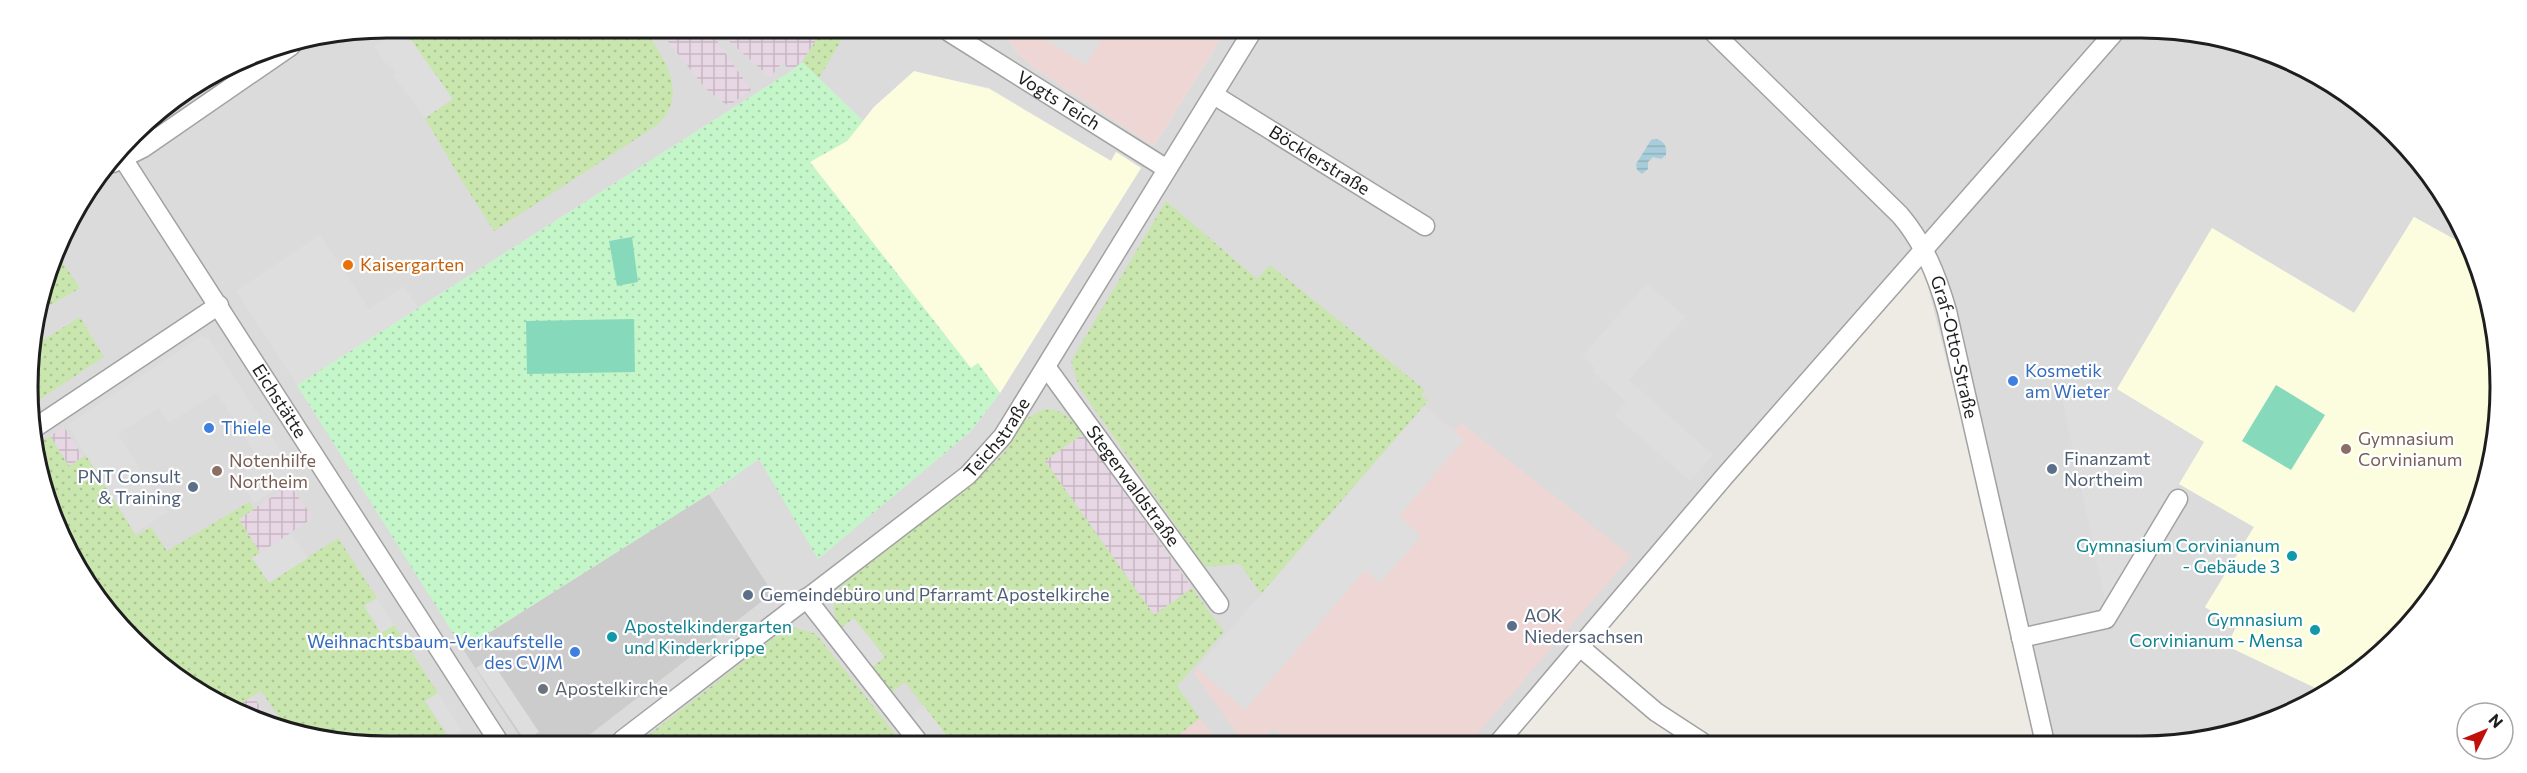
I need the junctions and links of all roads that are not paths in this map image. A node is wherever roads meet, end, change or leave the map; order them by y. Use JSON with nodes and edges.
{"nodes":[{"id":1,"x":958,"y":38,"type":"edge"},
{"id":2,"x":1248,"y":38,"type":"edge"},
{"id":3,"x":1719,"y":38,"type":"edge"},
{"id":4,"x":2110,"y":38,"type":"edge"},
{"id":5,"x":279,"y":55,"type":"edge"},
{"id":6,"x":1214,"y":95,"type":"junction"},
{"id":7,"x":124,"y":156,"type":"edge"},
{"id":8,"x":121,"y":160,"type":"edge"},
{"id":9,"x":1167,"y":170,"type":"junction"},
{"id":10,"x":1425,"y":226,"type":"dead end"},
{"id":11,"x":1924,"y":250,"type":"junction"},
{"id":12,"x":219,"y":305,"type":"junction"},
{"id":13,"x":1047,"y":368,"type":"junction"},
{"id":14,"x":39,"y":425,"type":"edge"},
{"id":15,"x":2178,"y":499,"type":"dead end"},
{"id":16,"x":806,"y":598,"type":"junction"},
{"id":17,"x":1219,"y":604,"type":"dead end"},
{"id":18,"x":2021,"y":638,"type":"junction"},
{"id":19,"x":1580,"y":647,"type":"junction"},
{"id":20,"x":495,"y":736,"type":"edge"},
{"id":21,"x":627,"y":736,"type":"edge"},
{"id":22,"x":913,"y":736,"type":"edge"},
{"id":23,"x":1502,"y":736,"type":"edge"},
{"id":24,"x":1693,"y":736,"type":"edge"},
{"id":25,"x":2042,"y":736,"type":"edge"}],
"edges":[{"from":1,"to":9,"type":"street","name":"Vogts Teich"},
{"from":2,"to":6,"type":"street","name":"Teichstraße"},
{"from":3,"to":11,"type":"street","name":"Graf-Otto-Straße"},
{"from":4,"to":11,"type":"street"},
{"from":5,"to":7,"type":"street"},
{"from":6,"to":9,"type":"street","name":"Teichstraße"},
{"from":6,"to":10,"type":"street","name":"Böcklerstraße"},
{"from":8,"to":12,"type":"street","name":"Eichstätte"},
{"from":9,"to":13,"type":"street","name":"Teichstraße"},
{"from":11,"to":18,"type":"street","name":"Graf-Otto-Straße"},
{"from":11,"to":19,"type":"street"},
{"from":12,"to":14,"type":"street"},
{"from":12,"to":20,"type":"street","name":"Eichstätte"},
{"from":13,"to":16,"type":"street","name":"Teichstraße"},
{"from":13,"to":17,"type":"street","name":"Stegerwaldstraße"},
{"from":15,"to":18,"type":"street"},
{"from":16,"to":21,"type":"street","name":"Teichstraße"},
{"from":16,"to":22,"type":"street"},
{"from":18,"to":25,"type":"street","name":"Graf-Otto-Straße"},
{"from":19,"to":23,"type":"street"},
{"from":19,"to":24,"type":"street"}]}
